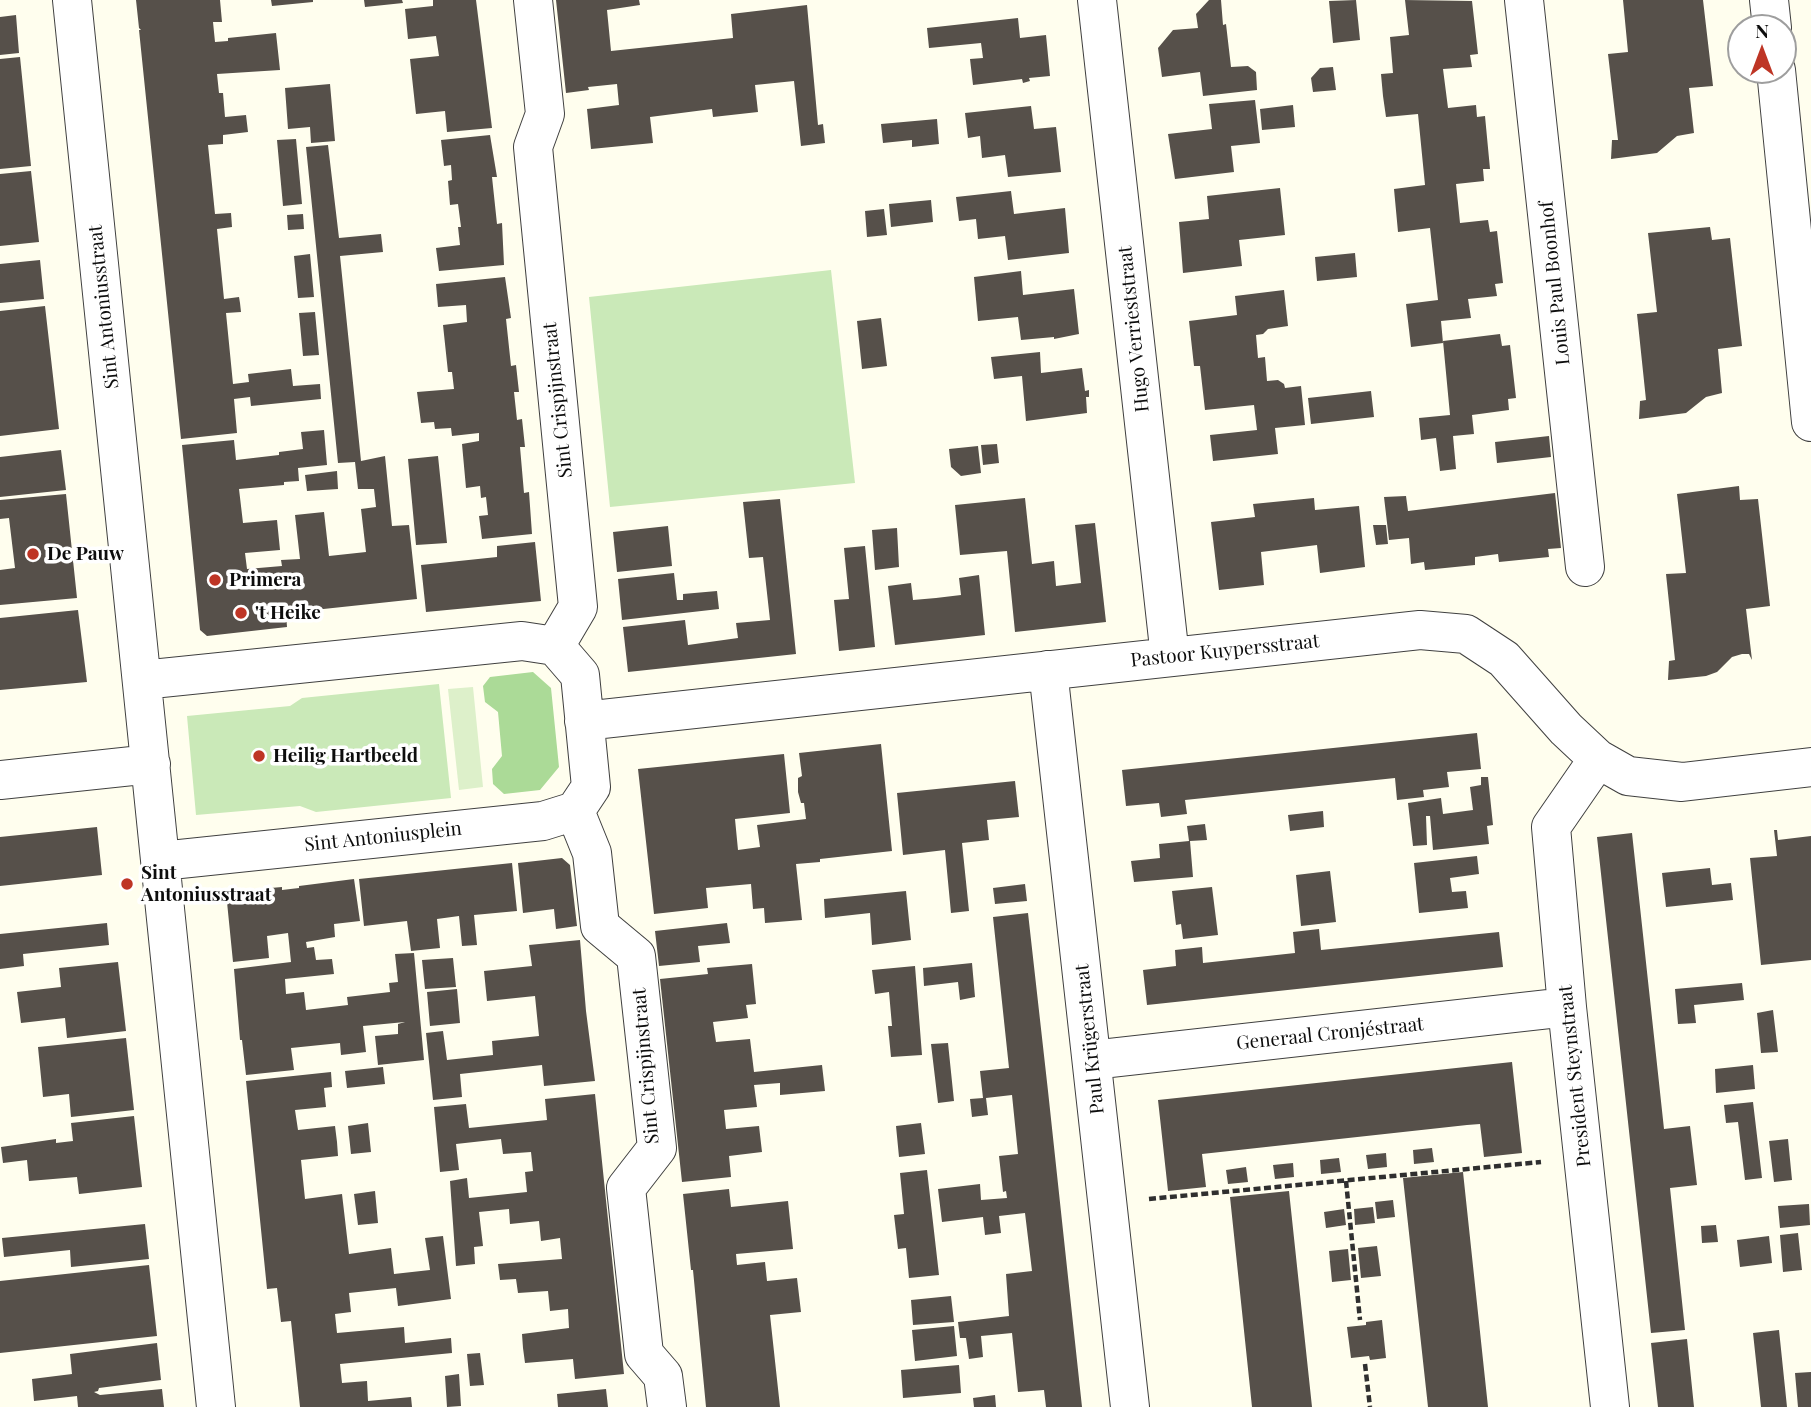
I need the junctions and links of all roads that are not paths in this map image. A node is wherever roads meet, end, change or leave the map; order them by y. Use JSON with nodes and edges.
{"nodes":[{"id":1,"x":72,"y":0,"type":"edge"},
{"id":2,"x":533,"y":0,"type":"edge"},
{"id":3,"x":1097,"y":0,"type":"edge"},
{"id":4,"x":1524,"y":0,"type":"edge"},
{"id":5,"x":1778,"y":84,"type":"edge"},
{"id":6,"x":1806,"y":317,"type":"edge"},
{"id":7,"x":1811,"y":422,"type":"edge"},
{"id":8,"x":1586,"y":567,"type":"dead end"},
{"id":9,"x":555,"y":646,"type":"junction"},
{"id":10,"x":1170,"y":657,"type":"junction"},
{"id":11,"x":1048,"y":670,"type":"junction"},
{"id":12,"x":142,"y":680,"type":"junction"},
{"id":13,"x":584,"y":721,"type":"junction"},
{"id":14,"x":1598,"y":759,"type":"junction"},
{"id":15,"x":151,"y":764,"type":"junction"},
{"id":16,"x":1811,"y":767,"type":"edge"},
{"id":17,"x":0,"y":780,"type":"edge"},
{"id":18,"x":583,"y":799,"type":"junction"},
{"id":19,"x":161,"y":861,"type":"junction"},
{"id":20,"x":1567,"y":1007,"type":"junction"},
{"id":21,"x":1092,"y":1060,"type":"junction"},
{"id":22,"x":216,"y":1407,"type":"edge"},
{"id":23,"x":667,"y":1407,"type":"edge"},
{"id":24,"x":1129,"y":1407,"type":"edge"},
{"id":25,"x":1611,"y":1407,"type":"edge"}],
"edges":[{"from":1,"to":12,"type":"street","name":"Sint Antoniusstraat"},
{"from":2,"to":9,"type":"street","name":"Sint Crispijnstraat"},
{"from":3,"to":10,"type":"street","name":"Hugo Verrieststraat"},
{"from":4,"to":8,"type":"street","name":"Louis Paul Boonhof"},
{"from":5,"to":6,"type":"street"},
{"from":6,"to":7,"type":"street"},
{"from":9,"to":12,"type":"street"},
{"from":9,"to":13,"type":"street","name":"Sint Crispijnstraat"},
{"from":10,"to":11,"type":"street","name":"Pastoor Kuypersstraat"},
{"from":10,"to":14,"type":"street","name":"Pastoor Kuypersstraat"},
{"from":11,"to":13,"type":"street","name":"Pastoor Kuypersstraat"},
{"from":11,"to":21,"type":"street","name":"Paul Krügerstraat"},
{"from":12,"to":15,"type":"street","name":"Sint Antoniusstraat"},
{"from":13,"to":18,"type":"street","name":"Sint Crispijnstraat"},
{"from":14,"to":16,"type":"street","name":"Pastoor Kuypersstraat"},
{"from":14,"to":20,"type":"street","name":"President Steynstraat"},
{"from":15,"to":17,"type":"street"},
{"from":15,"to":19,"type":"street","name":"Sint Antoniusstraat"},
{"from":18,"to":19,"type":"street","name":"Sint Antoniusplein"},
{"from":18,"to":23,"type":"street","name":"Sint Crispijnstraat"},
{"from":19,"to":22,"type":"street","name":"Sint Antoniusstraat"},
{"from":20,"to":21,"type":"street","name":"Generaal Cronjéstraat"},
{"from":20,"to":25,"type":"street","name":"President Steynstraat"},
{"from":21,"to":24,"type":"street","name":"Paul Krügerstraat"}]}
